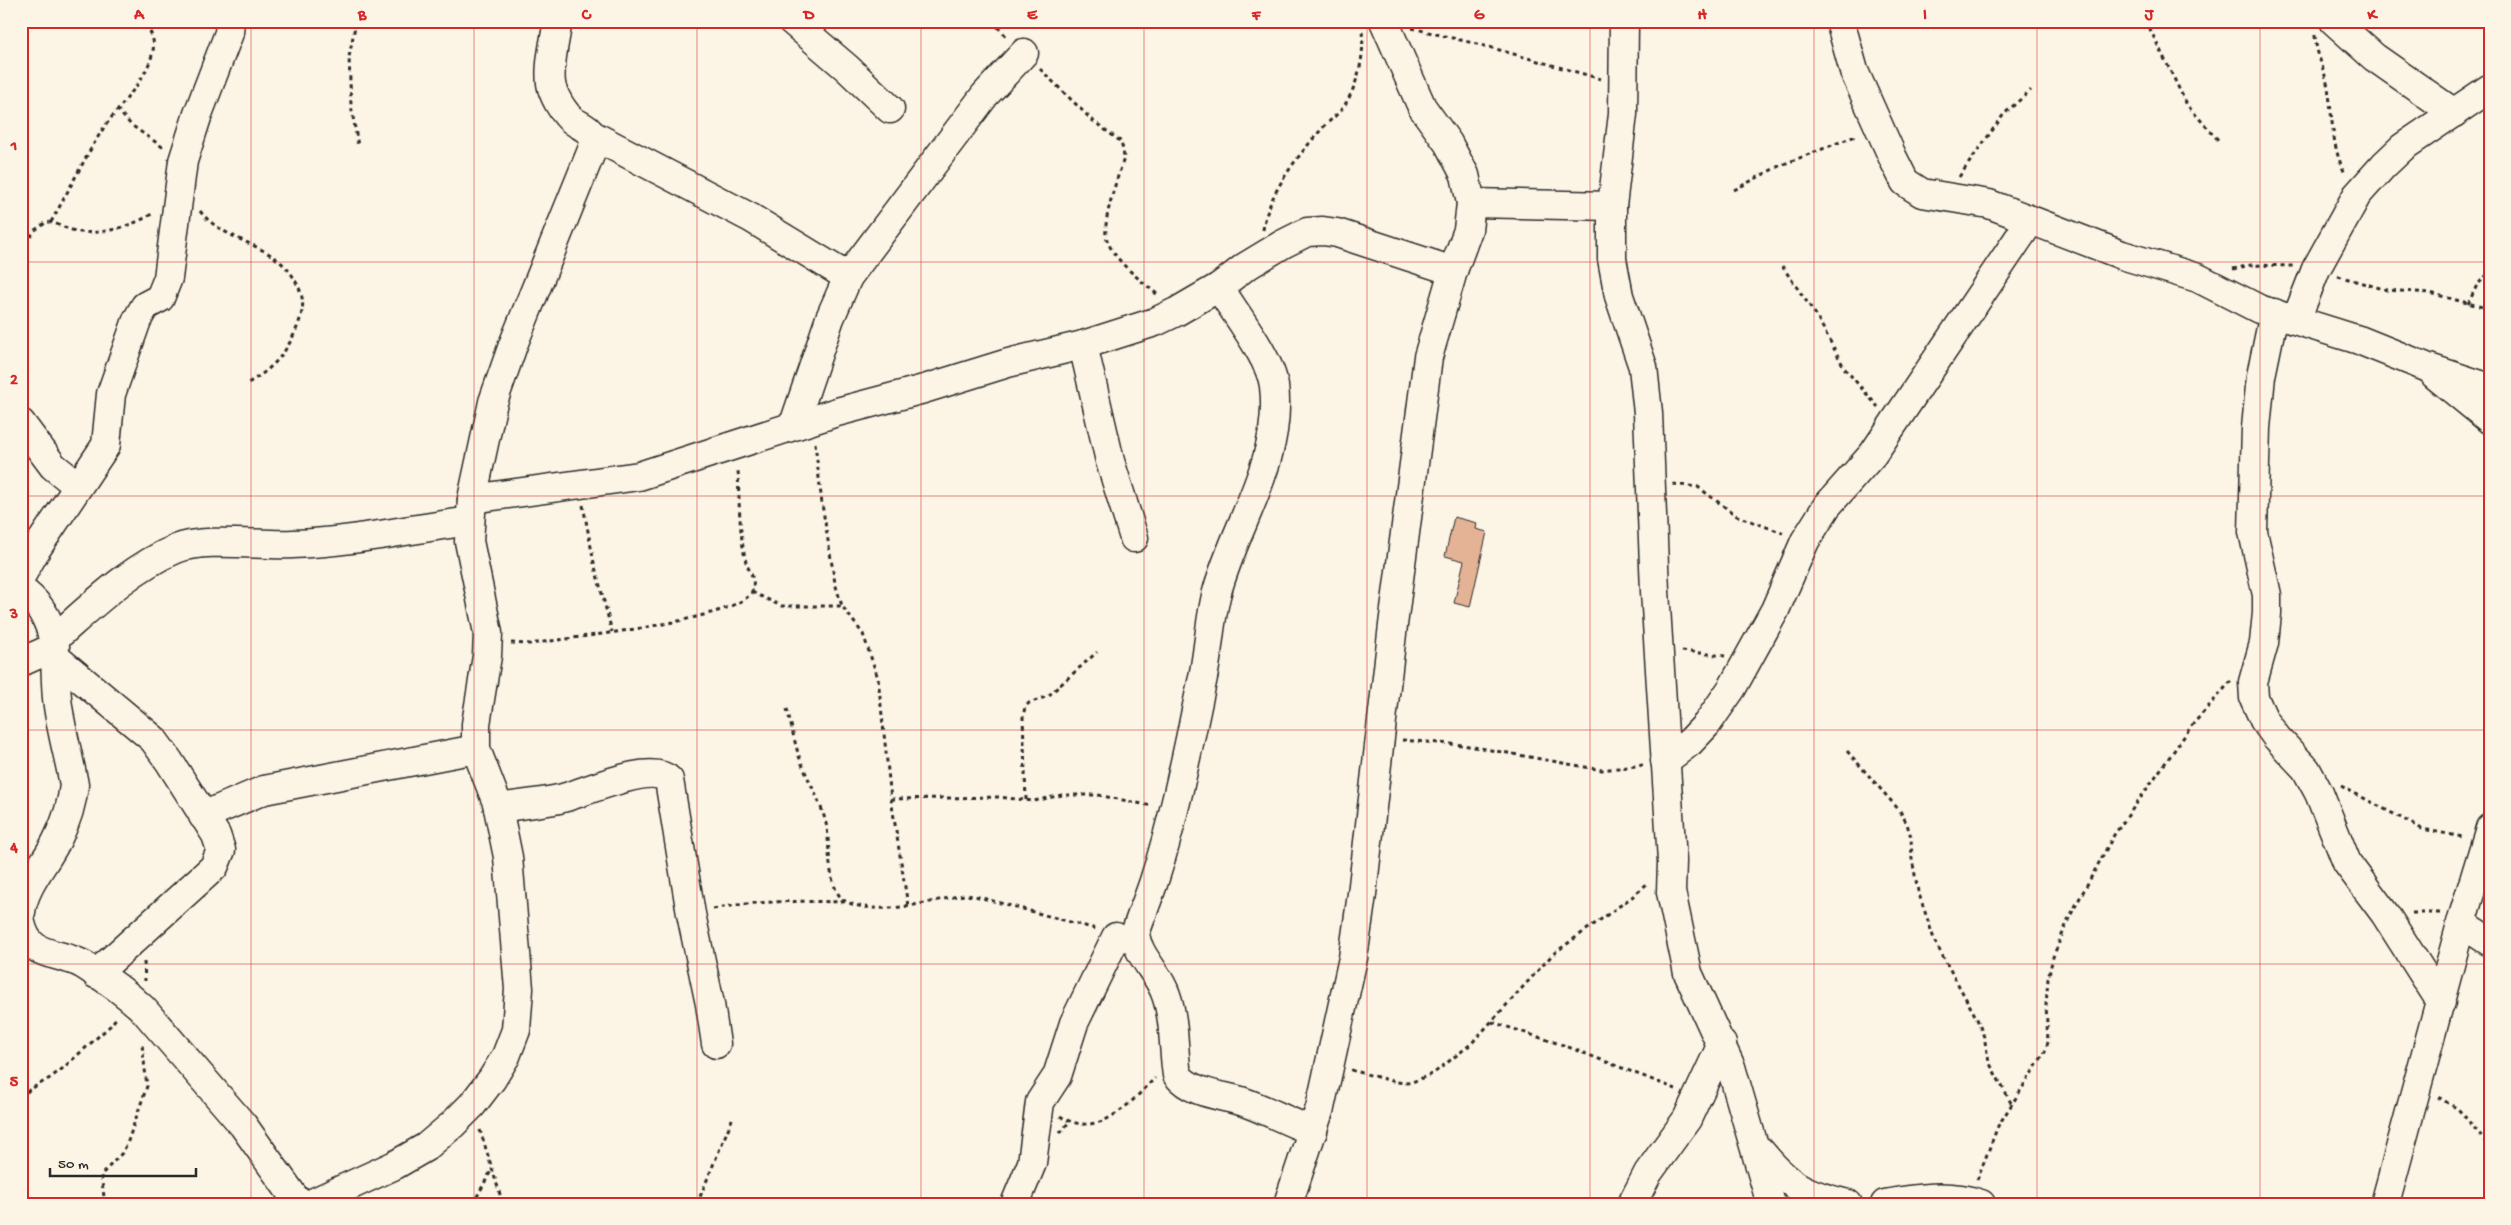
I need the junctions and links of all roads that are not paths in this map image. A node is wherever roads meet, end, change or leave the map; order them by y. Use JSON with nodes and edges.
{"nodes":[{"id":1,"x":230,"y":21,"type":"edge"},
{"id":2,"x":558,"y":21,"type":"edge"},
{"id":3,"x":792,"y":21,"type":"edge"},
{"id":4,"x":1624,"y":21,"type":"edge"},
{"id":5,"x":1840,"y":21,"type":"edge"},
{"id":6,"x":1377,"y":24,"type":"edge"},
{"id":7,"x":2325,"y":25,"type":"edge"},
{"id":8,"x":1024,"y":53,"type":"road end"},
{"id":9,"x":2490,"y":88,"type":"edge"},
{"id":10,"x":890,"y":109,"type":"dead end"},
{"id":11,"x":2454,"y":113,"type":"junction"},
{"id":12,"x":594,"y":136,"type":"junction"},
{"id":13,"x":1471,"y":203,"type":"junction"},
{"id":14,"x":1612,"y":206,"type":"junction"},
{"id":15,"x":2031,"y":220,"type":"junction"},
{"id":16,"x":1453,"y":271,"type":"junction"},
{"id":17,"x":848,"y":277,"type":"junction"},
{"id":18,"x":1219,"y":288,"type":"junction"},
{"id":19,"x":2285,"y":316,"type":"junction"},
{"id":20,"x":1083,"y":345,"type":"junction"},
{"id":21,"x":2426,"y":367,"type":"junction"},
{"id":22,"x":2490,"y":388,"type":"edge"},
{"id":23,"x":2490,"y":420,"type":"edge"},
{"id":24,"x":803,"y":421,"type":"junction"},
{"id":25,"x":21,"y":423,"type":"edge"},
{"id":26,"x":78,"y":486,"type":"junction"},
{"id":27,"x":471,"y":510,"type":"junction"},
{"id":28,"x":1134,"y":538,"type":"dead end"},
{"id":29,"x":21,"y":576,"type":"edge"},
{"id":30,"x":21,"y":590,"type":"edge"},
{"id":31,"x":55,"y":648,"type":"junction"},
{"id":32,"x":21,"y":662,"type":"edge"},
{"id":33,"x":476,"y":749,"type":"junction"},
{"id":34,"x":1665,"y":762,"type":"junction"},
{"id":35,"x":498,"y":808,"type":"junction"},
{"id":36,"x":203,"y":816,"type":"junction"},
{"id":37,"x":2488,"y":834,"type":"edge"},
{"id":38,"x":21,"y":912,"type":"edge"},
{"id":39,"x":2463,"y":918,"type":"junction"},
{"id":40,"x":21,"y":923,"type":"edge"},
{"id":41,"x":1116,"y":937,"type":"road end"},
{"id":42,"x":2490,"y":942,"type":"edge"},
{"id":43,"x":96,"y":974,"type":"junction"},
{"id":44,"x":2442,"y":1002,"type":"junction"},
{"id":45,"x":716,"y":1044,"type":"dead end"},
{"id":46,"x":1722,"y":1044,"type":"junction"},
{"id":47,"x":1313,"y":1131,"type":"junction"},
{"id":48,"x":1755,"y":1144,"type":"junction"},
{"id":49,"x":2390,"y":1198,"type":"edge"},
{"id":50,"x":1975,"y":1202,"type":"edge"},
{"id":51,"x":299,"y":1204,"type":"edge"},
{"id":52,"x":310,"y":1204,"type":"edge"},
{"id":53,"x":1015,"y":1204,"type":"edge"},
{"id":54,"x":1288,"y":1204,"type":"edge"},
{"id":55,"x":1632,"y":1204,"type":"edge"},
{"id":56,"x":1771,"y":1204,"type":"edge"},
{"id":57,"x":1848,"y":1204,"type":"edge"},
{"id":58,"x":1886,"y":1204,"type":"edge"}],
"edges":[{"from":1,"to":26,"type":"street"},
{"from":2,"to":12,"type":"street"},
{"from":3,"to":10,"type":"street"},
{"from":4,"to":14,"type":"street"},
{"from":5,"to":15,"type":"street"},
{"from":6,"to":13,"type":"street"},
{"from":7,"to":11,"type":"street"},
{"from":8,"to":17,"type":"street"},
{"from":9,"to":11,"type":"street"},
{"from":11,"to":19,"type":"street"},
{"from":12,"to":17,"type":"street"},
{"from":12,"to":27,"type":"street"},
{"from":13,"to":14,"type":"street"},
{"from":13,"to":16,"type":"street"},
{"from":14,"to":34,"type":"street"},
{"from":15,"to":19,"type":"street"},
{"from":15,"to":34,"type":"street"},
{"from":16,"to":18,"type":"street"},
{"from":16,"to":47,"type":"street"},
{"from":17,"to":24,"type":"street"},
{"from":18,"to":20,"type":"street"},
{"from":18,"to":47,"type":"street"},
{"from":19,"to":21,"type":"street"},
{"from":19,"to":44,"type":"street"},
{"from":20,"to":24,"type":"street"},
{"from":20,"to":28,"type":"street"},
{"from":21,"to":22,"type":"street"},
{"from":21,"to":23,"type":"street"},
{"from":24,"to":27,"type":"street"},
{"from":25,"to":26,"type":"street"},
{"from":26,"to":29,"type":"street"},
{"from":27,"to":31,"type":"street"},
{"from":27,"to":33,"type":"street"},
{"from":30,"to":31,"type":"street"},
{"from":31,"to":32,"type":"street"},
{"from":31,"to":36,"type":"street"},
{"from":31,"to":38,"type":"street"},
{"from":33,"to":35,"type":"street"},
{"from":33,"to":36,"type":"street"},
{"from":34,"to":46,"type":"street"},
{"from":35,"to":45,"type":"street"},
{"from":35,"to":52,"type":"street"},
{"from":36,"to":43,"type":"street"},
{"from":37,"to":39,"type":"street"},
{"from":39,"to":42,"type":"street"},
{"from":39,"to":44,"type":"street"},
{"from":40,"to":43,"type":"street"},
{"from":41,"to":53,"type":"street"},
{"from":43,"to":51,"type":"street"},
{"from":44,"to":49,"type":"street"},
{"from":46,"to":48,"type":"street"},
{"from":46,"to":55,"type":"street"},
{"from":47,"to":54,"type":"street"},
{"from":48,"to":56,"type":"street"},
{"from":48,"to":57,"type":"street"},
{"from":50,"to":58,"type":"street"}]}
